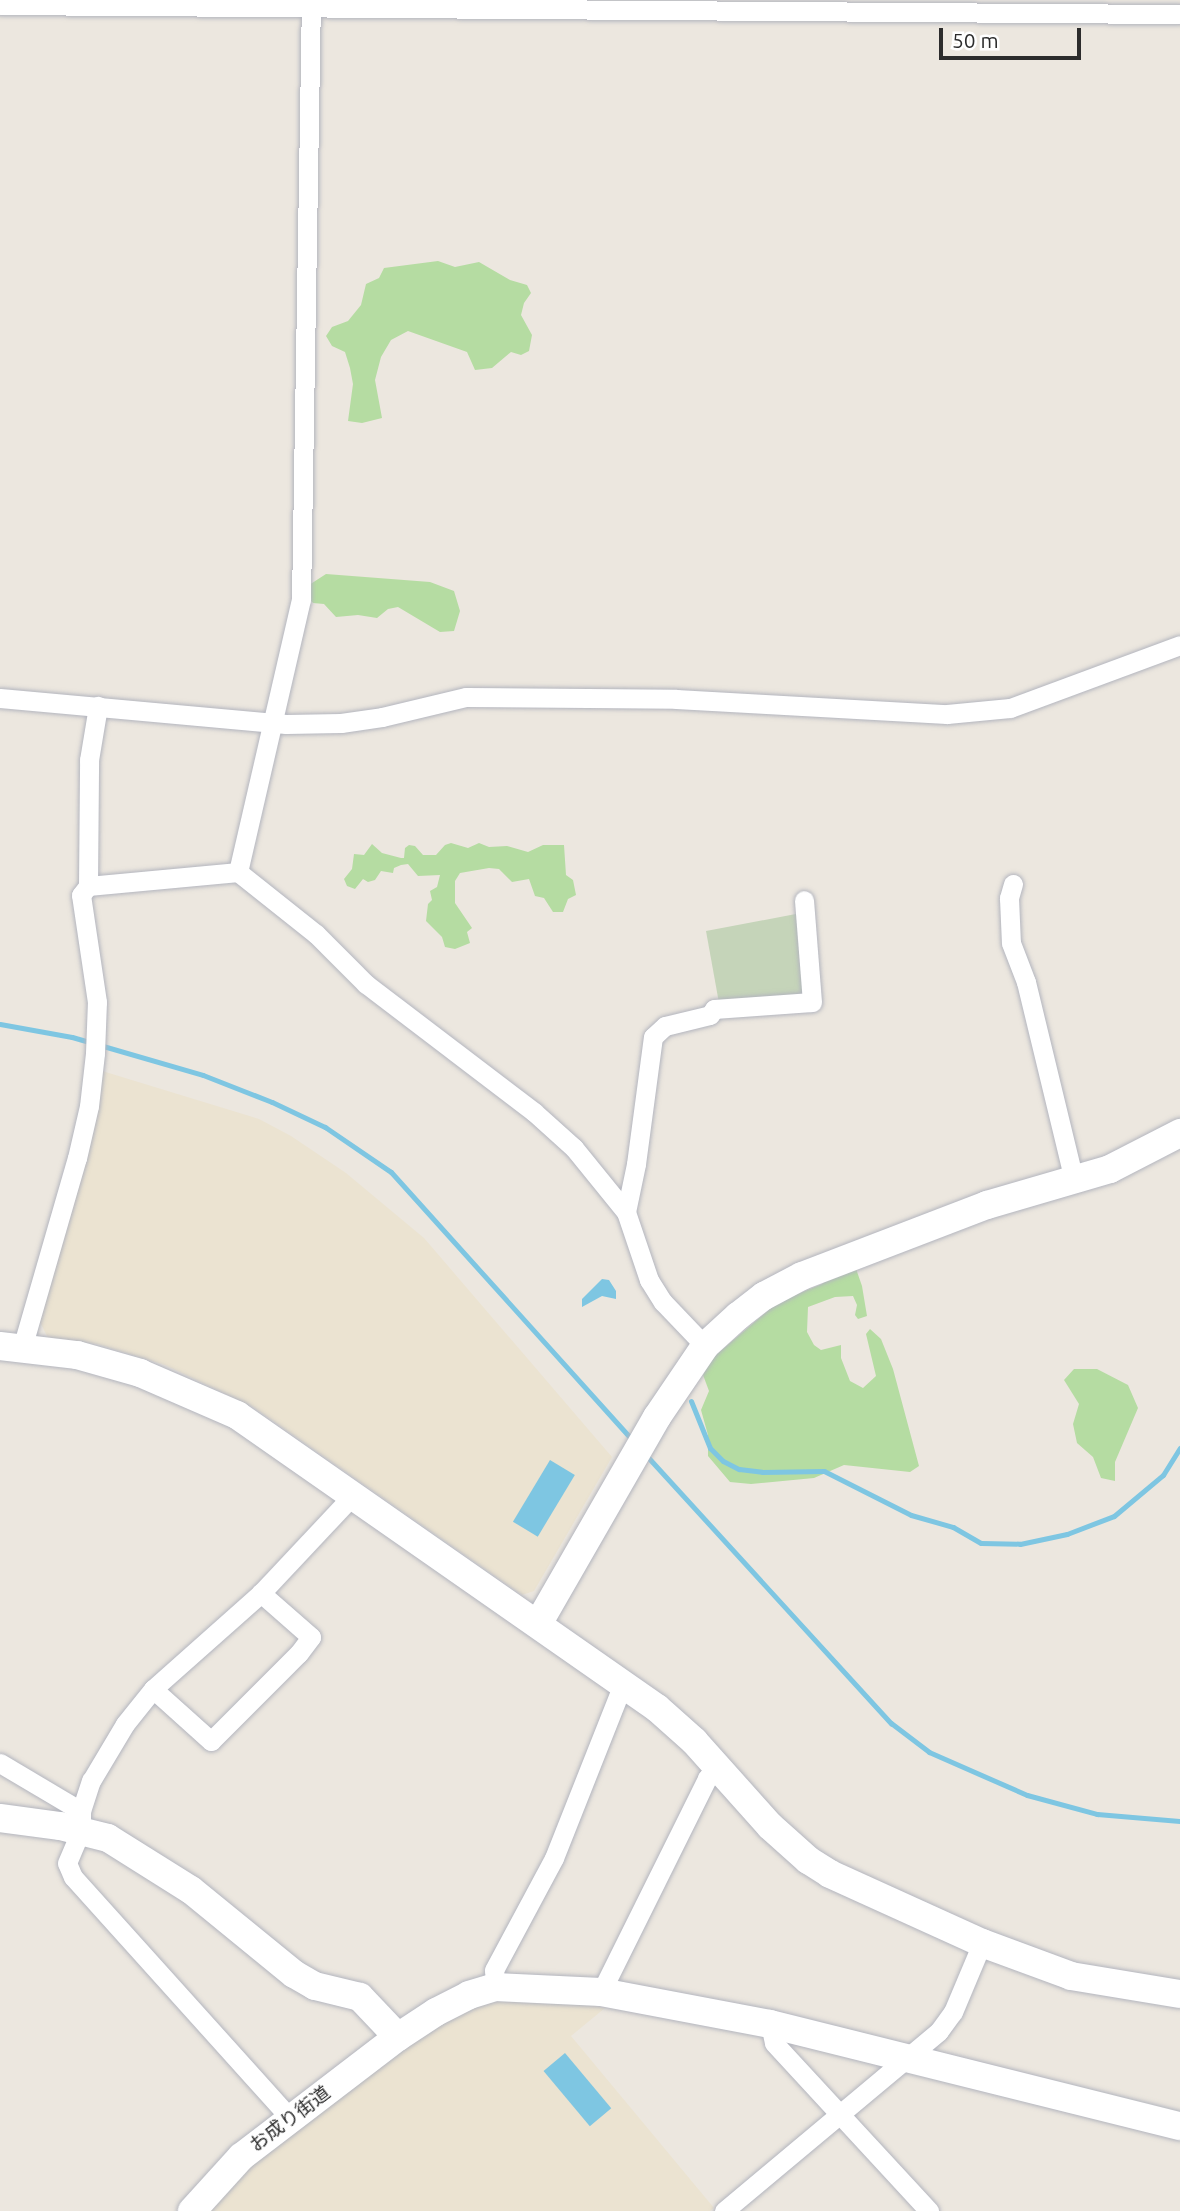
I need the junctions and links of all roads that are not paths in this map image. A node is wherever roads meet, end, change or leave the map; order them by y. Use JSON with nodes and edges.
{"nodes":[{"id":1,"x":311,"y":3,"type":"edge"},
{"id":2,"x":0,"y":5,"type":"edge"},
{"id":3,"x":1180,"y":14,"type":"edge"},
{"id":4,"x":1180,"y":645,"type":"edge"},
{"id":5,"x":0,"y":698,"type":"edge"},
{"id":6,"x":98,"y":706,"type":"junction"},
{"id":7,"x":272,"y":723,"type":"junction"},
{"id":8,"x":238,"y":872,"type":"junction"},
{"id":9,"x":1013,"y":884,"type":"dead end"},
{"id":10,"x":88,"y":886,"type":"junction"},
{"id":11,"x":804,"y":900,"type":"dead end"},
{"id":12,"x":1180,"y":1133,"type":"edge"},
{"id":13,"x":1074,"y":1181,"type":"junction"},
{"id":14,"x":626,"y":1212,"type":"junction"},
{"id":15,"x":705,"y":1346,"type":"junction"},
{"id":16,"x":11,"y":1347,"type":"edge"},
{"id":17,"x":354,"y":1494,"type":"junction"},
{"id":18,"x":261,"y":1593,"type":"junction"},
{"id":19,"x":538,"y":1624,"type":"junction"},
{"id":20,"x":623,"y":1684,"type":"junction"},
{"id":21,"x":153,"y":1689,"type":"junction"},
{"id":22,"x":0,"y":1763,"type":"edge"},
{"id":23,"x":720,"y":1768,"type":"junction"},
{"id":24,"x":0,"y":1818,"type":"edge"},
{"id":25,"x":81,"y":1821,"type":"junction"},
{"id":26,"x":982,"y":1943,"type":"junction"},
{"id":27,"x":495,"y":1987,"type":"junction"},
{"id":28,"x":601,"y":1992,"type":"junction"},
{"id":29,"x":1180,"y":1994,"type":"edge"},
{"id":30,"x":770,"y":2024,"type":"junction"},
{"id":31,"x":398,"y":2038,"type":"junction"},
{"id":32,"x":908,"y":2058,"type":"junction"},
{"id":33,"x":840,"y":2116,"type":"junction"},
{"id":34,"x":290,"y":2118,"type":"junction"},
{"id":35,"x":1180,"y":2126,"type":"edge"},
{"id":36,"x":192,"y":2211,"type":"edge"},
{"id":37,"x":724,"y":2211,"type":"edge"},
{"id":38,"x":929,"y":2211,"type":"edge"}],
"edges":[{"from":1,"to":2,"type":"street"},
{"from":1,"to":3,"type":"street"},
{"from":1,"to":7,"type":"street"},
{"from":4,"to":7,"type":"street"},
{"from":5,"to":6,"type":"street"},
{"from":6,"to":7,"type":"street"},
{"from":6,"to":10,"type":"street"},
{"from":7,"to":8,"type":"street"},
{"from":8,"to":10,"type":"street"},
{"from":8,"to":14,"type":"street"},
{"from":9,"to":13,"type":"street"},
{"from":10,"to":16,"type":"street"},
{"from":11,"to":14,"type":"street"},
{"from":12,"to":13,"type":"street"},
{"from":13,"to":15,"type":"street"},
{"from":14,"to":15,"type":"street"},
{"from":15,"to":19,"type":"street"},
{"from":16,"to":17,"type":"street"},
{"from":17,"to":18,"type":"street"},
{"from":17,"to":19,"type":"street"},
{"from":18,"to":21,"type":"street"},
{"from":18,"to":21,"type":"street"},
{"from":19,"to":20,"type":"street"},
{"from":20,"to":23,"type":"street"},
{"from":20,"to":27,"type":"street"},
{"from":21,"to":25,"type":"street"},
{"from":22,"to":25,"type":"street"},
{"from":23,"to":26,"type":"street"},
{"from":23,"to":28,"type":"street"},
{"from":24,"to":25,"type":"street"},
{"from":25,"to":31,"type":"street"},
{"from":25,"to":34,"type":"street"},
{"from":26,"to":29,"type":"street"},
{"from":26,"to":32,"type":"street"},
{"from":27,"to":28,"type":"street"},
{"from":27,"to":31,"type":"street","name":"お成り街道"},
{"from":28,"to":30,"type":"street"},
{"from":30,"to":32,"type":"street"},
{"from":30,"to":33,"type":"street"},
{"from":31,"to":34,"type":"street","name":"お成り街道"},
{"from":32,"to":33,"type":"street"},
{"from":32,"to":35,"type":"street"},
{"from":33,"to":37,"type":"street"},
{"from":33,"to":38,"type":"street"},
{"from":34,"to":36,"type":"street","name":"お成り街道"}]}
